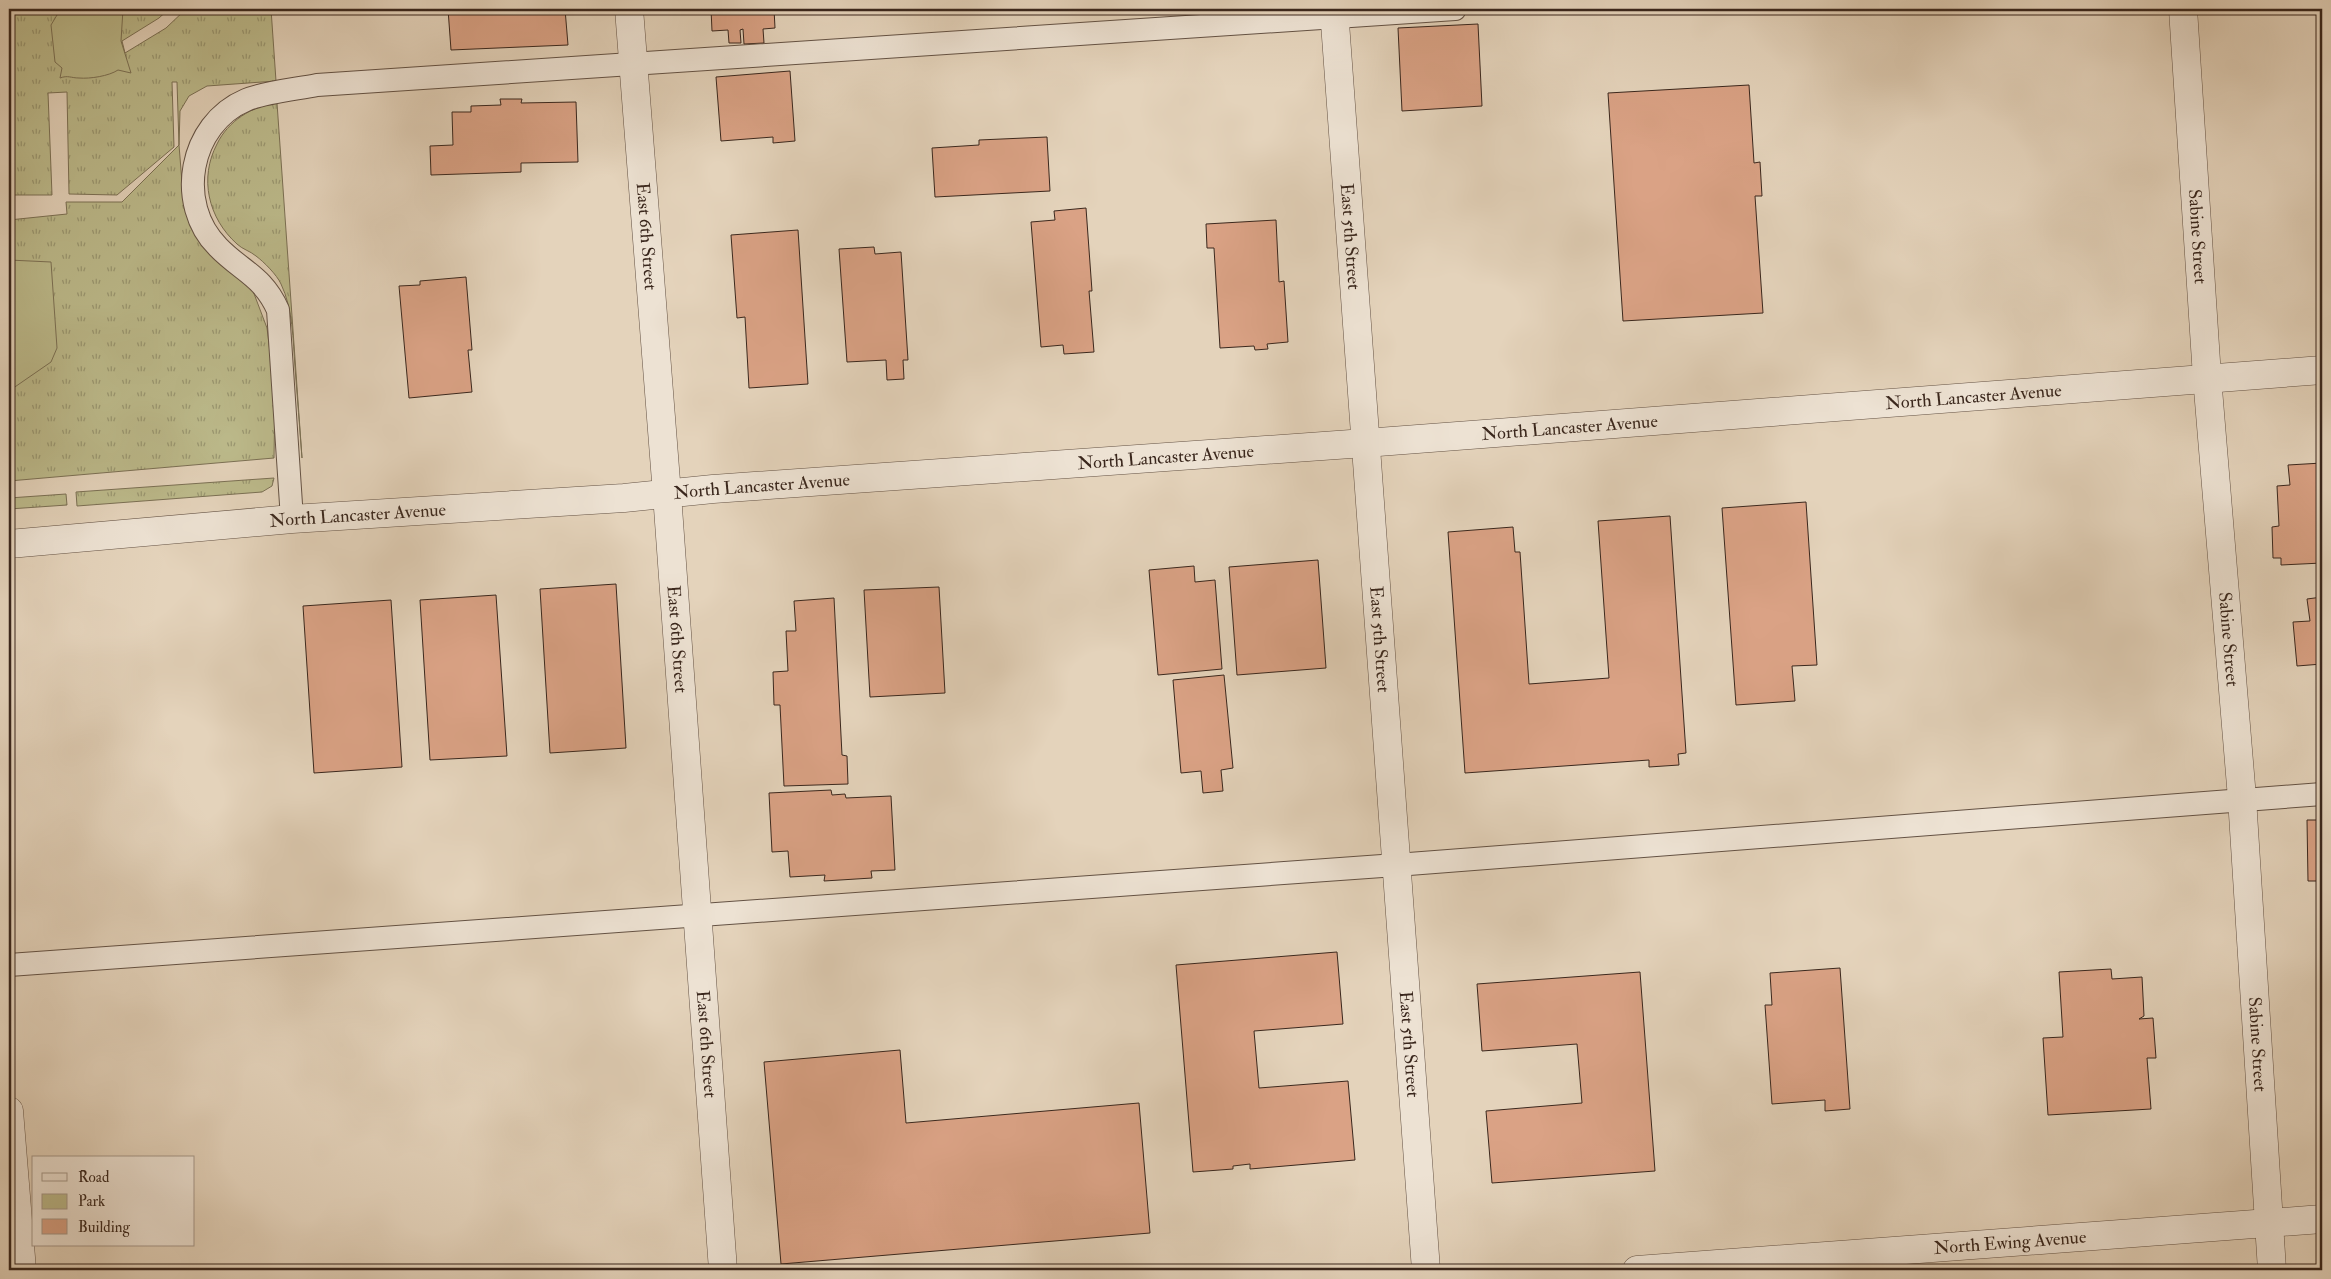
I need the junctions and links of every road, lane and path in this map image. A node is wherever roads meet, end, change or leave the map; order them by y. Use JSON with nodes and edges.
{"nodes":[{"id":1,"x":629,"y":9,"type":"edge"},
{"id":2,"x":1455,"y":9,"type":"edge"},
{"id":3,"x":2184,"y":9,"type":"edge"},
{"id":4,"x":1335,"y":13,"type":"edge"},
{"id":5,"x":632,"y":65,"type":"junction"},
{"id":6,"x":2322,"y":370,"type":"edge"},
{"id":7,"x":2207,"y":377,"type":"junction"},
{"id":8,"x":1365,"y":443,"type":"junction"},
{"id":9,"x":11,"y":491,"type":"dead end"},
{"id":10,"x":667,"y":494,"type":"junction"},
{"id":11,"x":12,"y":509,"type":"dead end"},
{"id":12,"x":292,"y":519,"type":"junction"},
{"id":13,"x":9,"y":544,"type":"edge"},
{"id":14,"x":2322,"y":794,"type":"edge"},
{"id":15,"x":2242,"y":798,"type":"junction"},
{"id":16,"x":1396,"y":865,"type":"junction"},
{"id":17,"x":697,"y":916,"type":"junction"},
{"id":18,"x":9,"y":965,"type":"edge"},
{"id":19,"x":9,"y":1111,"type":"edge"},
{"id":20,"x":2322,"y":1219,"type":"edge"},
{"id":21,"x":2269,"y":1223,"type":"junction"},
{"id":22,"x":1807,"y":1264,"type":"edge"},
{"id":23,"x":1719,"y":1267,"type":"edge"},
{"id":24,"x":22,"y":1270,"type":"edge"},
{"id":25,"x":723,"y":1270,"type":"edge"},
{"id":26,"x":1426,"y":1270,"type":"edge"},
{"id":27,"x":1637,"y":1270,"type":"edge"},
{"id":28,"x":2272,"y":1270,"type":"edge"}],
"edges":[{"from":1,"to":5,"type":"street","name":"East 6th Street"},
{"from":2,"to":4,"type":"lane"},
{"from":3,"to":7,"type":"street","name":"Sabine Street"},
{"from":4,"to":5,"type":"lane"},
{"from":4,"to":8,"type":"street","name":"East 5th Street"},
{"from":5,"to":10,"type":"street","name":"East 6th Street"},
{"from":5,"to":12,"type":"lane"},
{"from":6,"to":7,"type":"street","name":"North Lancaster Avenue"},
{"from":7,"to":8,"type":"street","name":"North Lancaster Avenue"},
{"from":7,"to":15,"type":"street","name":"Sabine Street"},
{"from":8,"to":10,"type":"street","name":"North Lancaster Avenue"},
{"from":8,"to":16,"type":"street","name":"East 5th Street"},
{"from":9,"to":11,"type":"path"},
{"from":10,"to":12,"type":"street","name":"North Lancaster Avenue"},
{"from":10,"to":17,"type":"street","name":"East 6th Street"},
{"from":12,"to":13,"type":"street","name":"North Lancaster Avenue"},
{"from":14,"to":15,"type":"lane"},
{"from":15,"to":16,"type":"lane"},
{"from":15,"to":21,"type":"street","name":"Sabine Street"},
{"from":16,"to":17,"type":"lane"},
{"from":16,"to":26,"type":"street","name":"East 5th Street"},
{"from":17,"to":18,"type":"lane"},
{"from":17,"to":25,"type":"street","name":"East 6th Street"},
{"from":19,"to":24,"type":"street"},
{"from":20,"to":21,"type":"street","name":"North Ewing Avenue"},
{"from":21,"to":22,"type":"street","name":"North Ewing Avenue"},
{"from":21,"to":28,"type":"street","name":"Sabine Street"},
{"from":22,"to":23,"type":"street","name":"North Ewing Avenue"},
{"from":23,"to":27,"type":"street","name":"North Ewing Avenue"}]}
